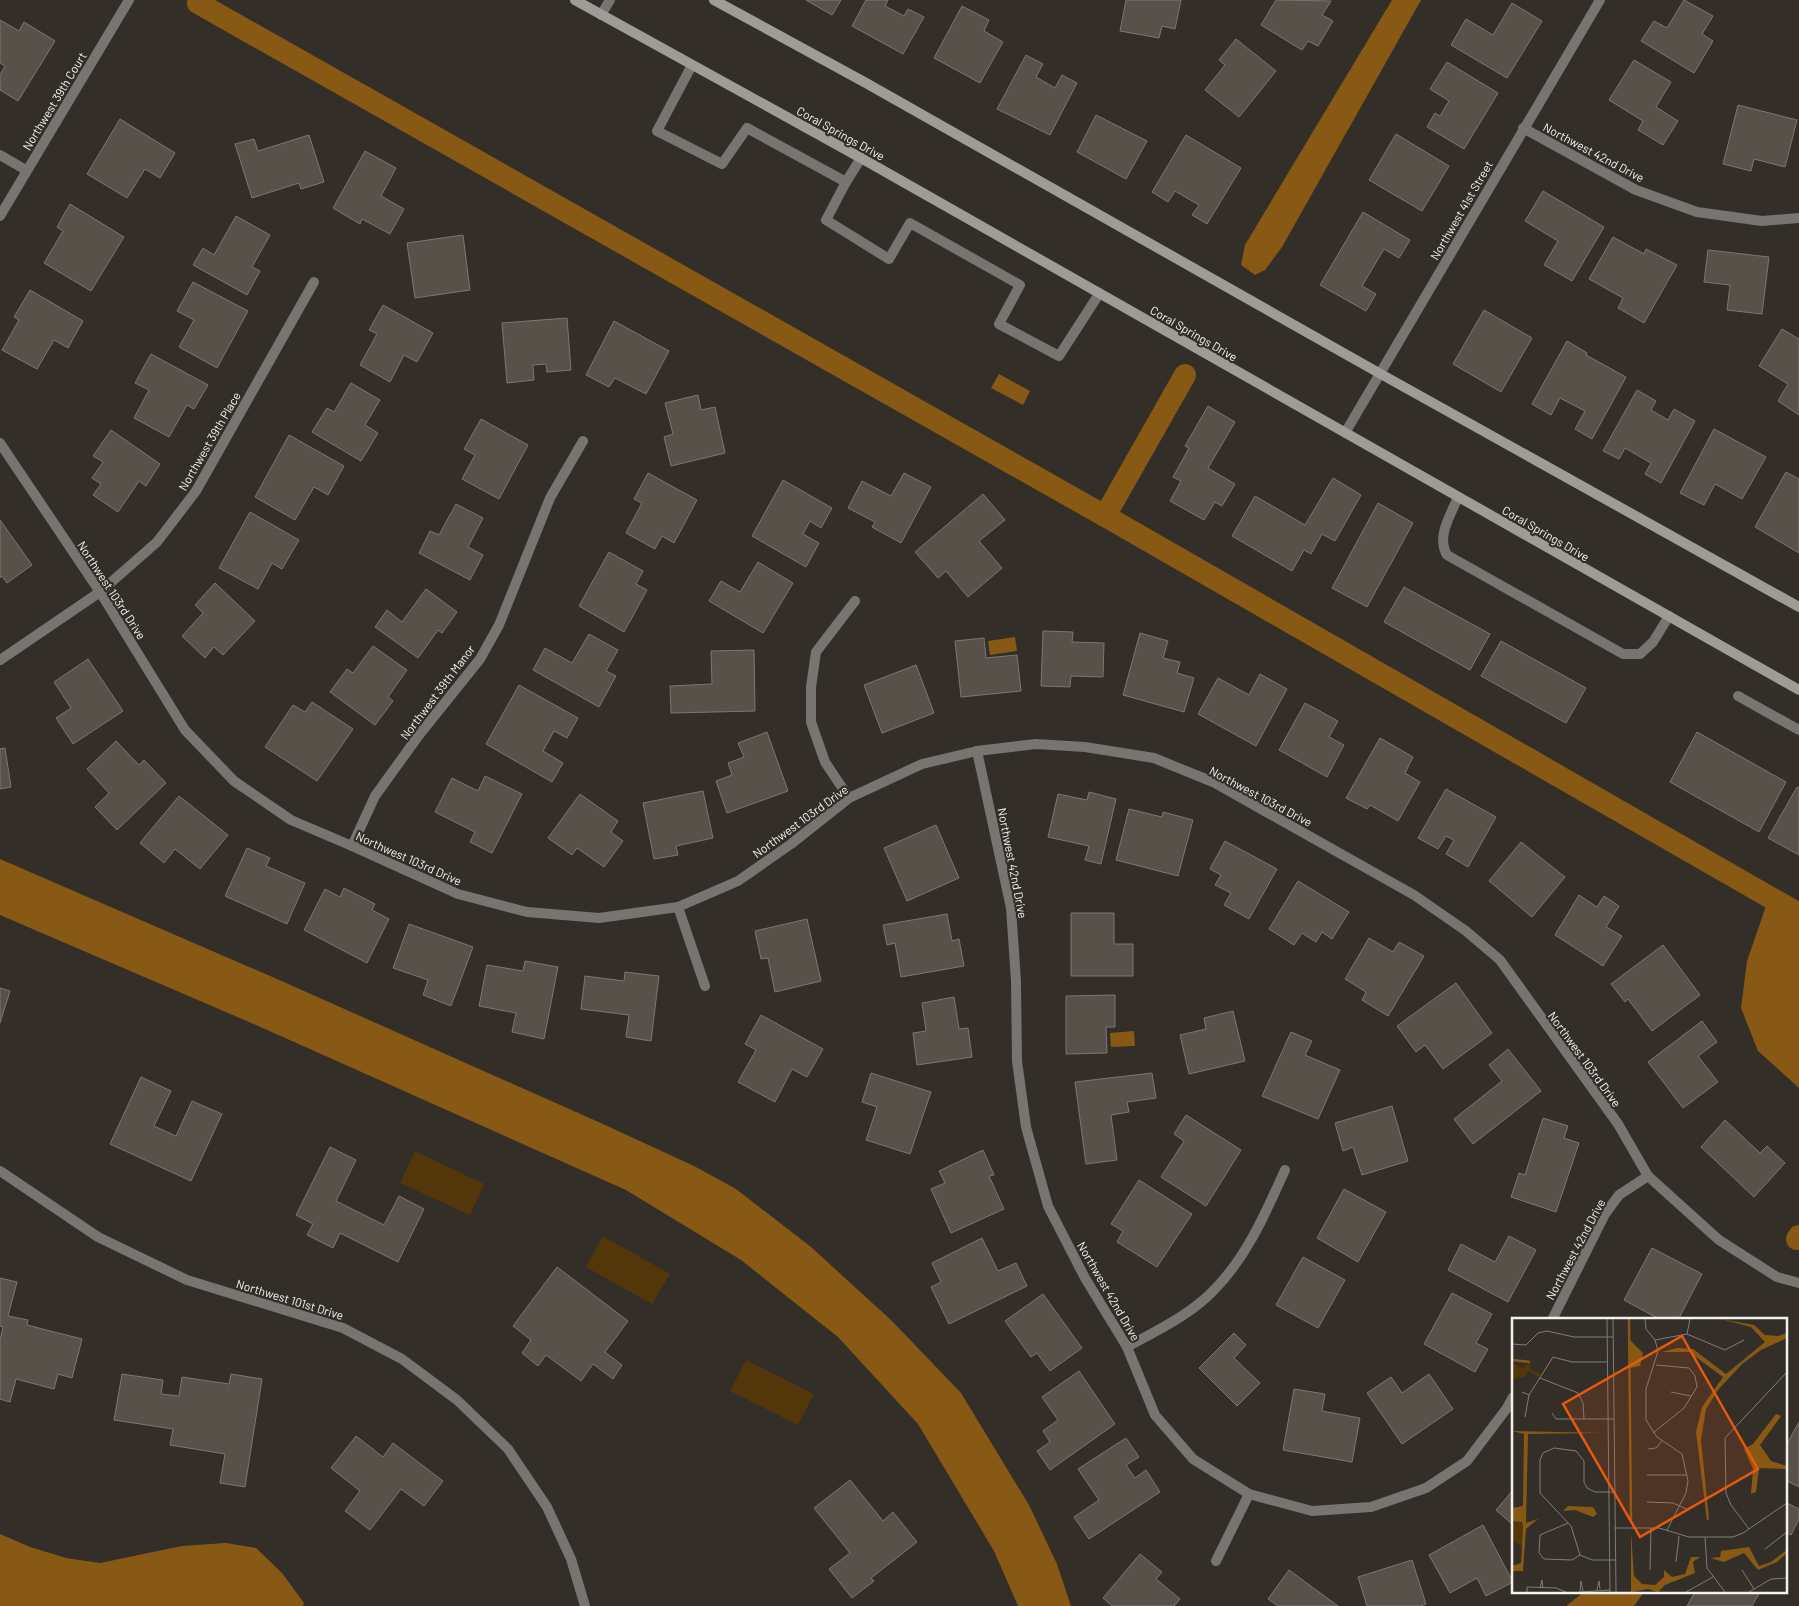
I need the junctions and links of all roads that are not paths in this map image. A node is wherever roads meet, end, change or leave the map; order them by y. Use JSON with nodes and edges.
{"nodes":[{"id":1,"x":129,"y":0,"type":"edge"},
{"id":2,"x":575,"y":0,"type":"edge"},
{"id":3,"x":610,"y":0,"type":"edge"},
{"id":4,"x":714,"y":0,"type":"edge"},
{"id":5,"x":1600,"y":0,"type":"edge"},
{"id":6,"x":601,"y":15,"type":"junction"},
{"id":7,"x":692,"y":65,"type":"junction"},
{"id":8,"x":1523,"y":128,"type":"junction"},
{"id":9,"x":0,"y":154,"type":"edge"},
{"id":10,"x":860,"y":158,"type":"junction"},
{"id":11,"x":26,"y":170,"type":"junction"},
{"id":12,"x":846,"y":182,"type":"junction"},
{"id":13,"x":0,"y":216,"type":"edge"},
{"id":14,"x":1799,"y":218,"type":"edge"},
{"id":15,"x":314,"y":282,"type":"dead end"},
{"id":16,"x":1099,"y":294,"type":"junction"},
{"id":17,"x":1379,"y":373,"type":"junction"},
{"id":18,"x":1345,"y":433,"type":"junction"},
{"id":19,"x":583,"y":441,"type":"dead end"},
{"id":20,"x":0,"y":442,"type":"edge"},
{"id":21,"x":1458,"y":497,"type":"junction"},
{"id":22,"x":100,"y":592,"type":"junction"},
{"id":23,"x":855,"y":601,"type":"dead end"},
{"id":24,"x":1799,"y":606,"type":"edge"},
{"id":25,"x":1669,"y":616,"type":"junction"},
{"id":26,"x":0,"y":660,"type":"edge"},
{"id":27,"x":1799,"y":690,"type":"edge"},
{"id":28,"x":1738,"y":696,"type":"dead end"},
{"id":29,"x":1799,"y":730,"type":"edge"},
{"id":30,"x":977,"y":751,"type":"junction"},
{"id":31,"x":849,"y":798,"type":"junction"},
{"id":32,"x":352,"y":846,"type":"junction"},
{"id":33,"x":678,"y":907,"type":"junction"},
{"id":34,"x":706,"y":986,"type":"dead end"},
{"id":35,"x":1285,"y":1170,"type":"dead end"},
{"id":36,"x":0,"y":1171,"type":"edge"},
{"id":37,"x":1648,"y":1176,"type":"junction"},
{"id":38,"x":1799,"y":1284,"type":"edge"},
{"id":39,"x":1553,"y":1318,"type":"edge"},
{"id":40,"x":1127,"y":1348,"type":"junction"},
{"id":41,"x":1512,"y":1399,"type":"edge"},
{"id":42,"x":1249,"y":1494,"type":"junction"},
{"id":43,"x":1216,"y":1561,"type":"dead end"},
{"id":44,"x":585,"y":1606,"type":"edge"}],
"edges":[{"from":1,"to":11,"type":"street","name":"Northwest 39th Court"},
{"from":2,"to":6,"type":"main road","name":"Coral Springs Drive"},
{"from":3,"to":6,"type":"street"},
{"from":4,"to":17,"type":"main road"},
{"from":5,"to":8,"type":"street","name":"Northwest 41st Street"},
{"from":6,"to":7,"type":"main road","name":"Coral Springs Drive"},
{"from":7,"to":10,"type":"main road","name":"Coral Springs Drive"},
{"from":7,"to":12,"type":"street"},
{"from":8,"to":14,"type":"street","name":"Northwest 42nd Drive"},
{"from":8,"to":17,"type":"street","name":"Northwest 41st Street"},
{"from":9,"to":11,"type":"street"},
{"from":10,"to":12,"type":"street"},
{"from":10,"to":16,"type":"main road","name":"Coral Springs Drive"},
{"from":11,"to":13,"type":"street","name":"Northwest 39th Court"},
{"from":12,"to":16,"type":"street"},
{"from":15,"to":22,"type":"street","name":"Northwest 39th Place"},
{"from":16,"to":18,"type":"main road","name":"Coral Springs Drive"},
{"from":17,"to":18,"type":"street","name":"Northwest 41st Street"},
{"from":17,"to":24,"type":"main road"},
{"from":18,"to":21,"type":"main road","name":"Coral Springs Drive"},
{"from":19,"to":32,"type":"street","name":"Northwest 39th Manor"},
{"from":20,"to":22,"type":"street","name":"Northwest 103rd Drive"},
{"from":21,"to":25,"type":"main road","name":"Coral Springs Drive"},
{"from":21,"to":25,"type":"street"},
{"from":22,"to":26,"type":"street","name":"Northwest 39th Place"},
{"from":22,"to":32,"type":"street","name":"Northwest 103rd Drive"},
{"from":23,"to":31,"type":"street"},
{"from":25,"to":27,"type":"main road","name":"Coral Springs Drive"},
{"from":28,"to":29,"type":"street"},
{"from":30,"to":31,"type":"street","name":"Northwest 103rd Drive"},
{"from":30,"to":37,"type":"street","name":"Northwest 103rd Drive"},
{"from":30,"to":40,"type":"street","name":"Northwest 42nd Drive"},
{"from":31,"to":33,"type":"street","name":"Northwest 103rd Drive"},
{"from":32,"to":33,"type":"street","name":"Northwest 103rd Drive"},
{"from":33,"to":34,"type":"street"},
{"from":35,"to":40,"type":"street"},
{"from":36,"to":44,"type":"street","name":"Northwest 101st Drive"},
{"from":37,"to":38,"type":"street","name":"Northwest 103rd Drive"},
{"from":37,"to":39,"type":"street","name":"Northwest 42nd Drive"},
{"from":40,"to":42,"type":"street","name":"Northwest 42nd Drive"},
{"from":41,"to":42,"type":"street","name":"Northwest 42nd Drive"},
{"from":42,"to":43,"type":"street"}]}
